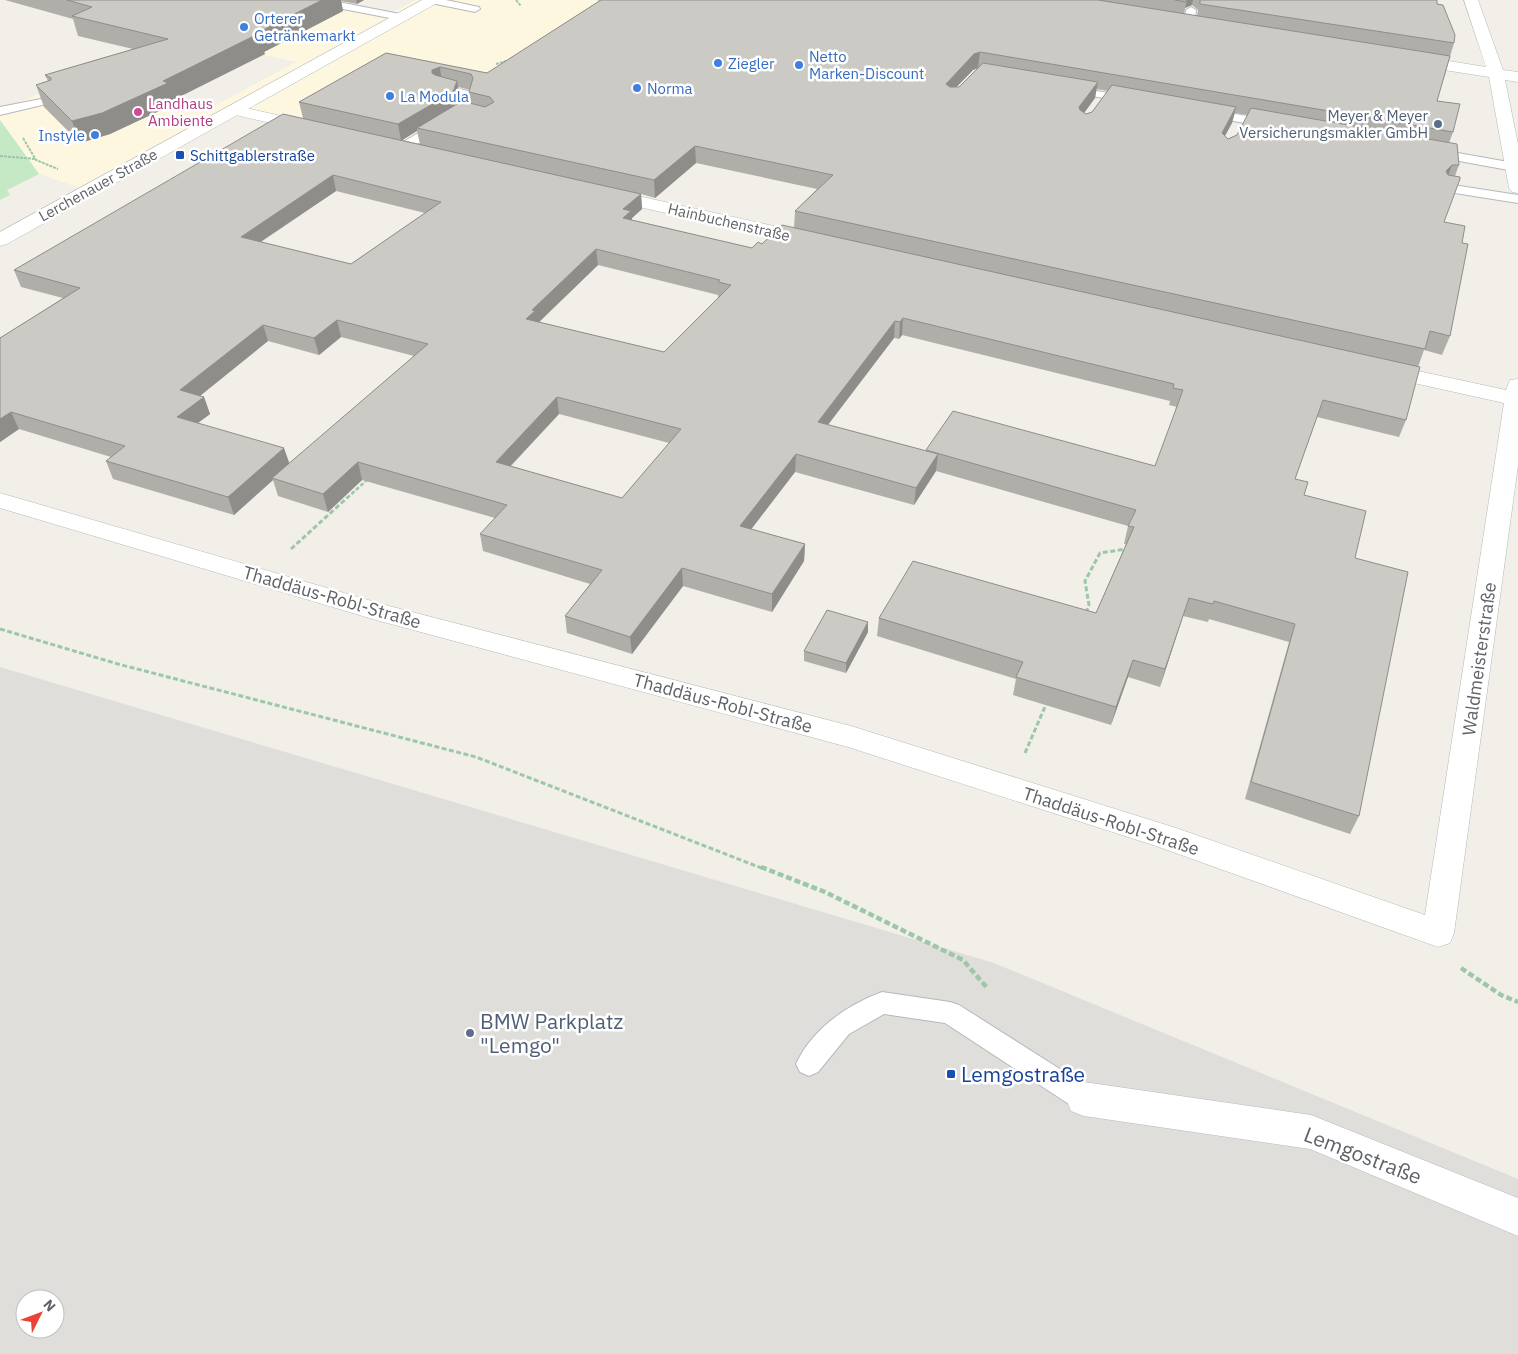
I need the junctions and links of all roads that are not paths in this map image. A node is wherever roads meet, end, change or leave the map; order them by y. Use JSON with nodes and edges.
{"nodes":[{"id":1,"x":312,"y":0,"type":"edge"},
{"id":2,"x":432,"y":0,"type":"edge"},
{"id":3,"x":1472,"y":0,"type":"edge"},
{"id":4,"x":475,"y":9,"type":"dead end"},
{"id":5,"x":400,"y":17,"type":"junction"},
{"id":6,"x":1401,"y":58,"type":"edge"},
{"id":7,"x":1496,"y":73,"type":"junction"},
{"id":8,"x":1518,"y":77,"type":"edge"},
{"id":9,"x":1058,"y":87,"type":"edge"},
{"id":10,"x":442,"y":88,"type":"edge"},
{"id":11,"x":1105,"y":95,"type":"junction"},
{"id":12,"x":51,"y":100,"type":"edge"},
{"id":13,"x":1144,"y":102,"type":"edge"},
{"id":14,"x":233,"y":110,"type":"junction"},
{"id":15,"x":1095,"y":110,"type":"edge"},
{"id":16,"x":3,"y":111,"type":"edge"},
{"id":17,"x":1194,"y":111,"type":"edge"},
{"id":18,"x":1280,"y":126,"type":"edge"},
{"id":19,"x":328,"y":131,"type":"edge"},
{"id":20,"x":384,"y":144,"type":"edge"},
{"id":21,"x":402,"y":148,"type":"junction"},
{"id":22,"x":1416,"y":150,"type":"edge"},
{"id":23,"x":431,"y":155,"type":"edge"},
{"id":24,"x":1514,"y":167,"type":"junction"},
{"id":25,"x":1447,"y":188,"type":"edge"},
{"id":26,"x":1518,"y":188,"type":"edge"},
{"id":27,"x":585,"y":190,"type":"edge"},
{"id":28,"x":1518,"y":199,"type":"edge"},
{"id":29,"x":0,"y":240,"type":"edge"},
{"id":30,"x":825,"y":244,"type":"edge"},
{"id":31,"x":1367,"y":366,"type":"edge"},
{"id":32,"x":1518,"y":392,"type":"edge"},
{"id":33,"x":0,"y":500,"type":"edge"},
{"id":34,"x":1438,"y":933,"type":"joint"},
{"id":35,"x":809,"y":1064,"type":"dead end"},
{"id":36,"x":1084,"y":1099,"type":"joint"},
{"id":37,"x":1518,"y":1217,"type":"edge"}],
"edges":[{"from":1,"to":5,"type":"lane"},
{"from":2,"to":4,"type":"lane"},
{"from":2,"to":5,"type":"street","name":"Lerchenauer Straße"},
{"from":3,"to":7,"type":"street"},
{"from":5,"to":14,"type":"street","name":"Lerchenauer Straße"},
{"from":6,"to":7,"type":"street"},
{"from":7,"to":8,"type":"street"},
{"from":7,"to":24,"type":"street"},
{"from":9,"to":11,"type":"lane"},
{"from":10,"to":21,"type":"lane"},
{"from":11,"to":13,"type":"lane"},
{"from":11,"to":15,"type":"lane"},
{"from":12,"to":16,"type":"lane"},
{"from":14,"to":19,"type":"street"},
{"from":14,"to":29,"type":"street","name":"Lerchenauer Straße"},
{"from":17,"to":18,"type":"lane"},
{"from":20,"to":21,"type":"street"},
{"from":21,"to":23,"type":"street"},
{"from":22,"to":24,"type":"lane"},
{"from":24,"to":26,"type":"street"},
{"from":25,"to":28,"type":"lane"},
{"from":27,"to":30,"type":"street","name":"Hainbuchenstraße"},
{"from":31,"to":32,"type":"street"},
{"from":32,"to":34,"type":"street","name":"Waldmeisterstraße"},
{"from":33,"to":34,"type":"street","name":"Thaddäus-Robl-Straße"},
{"from":35,"to":36,"type":"lane"},
{"from":36,"to":37,"type":"street","name":"Lemgostraße"}]}
